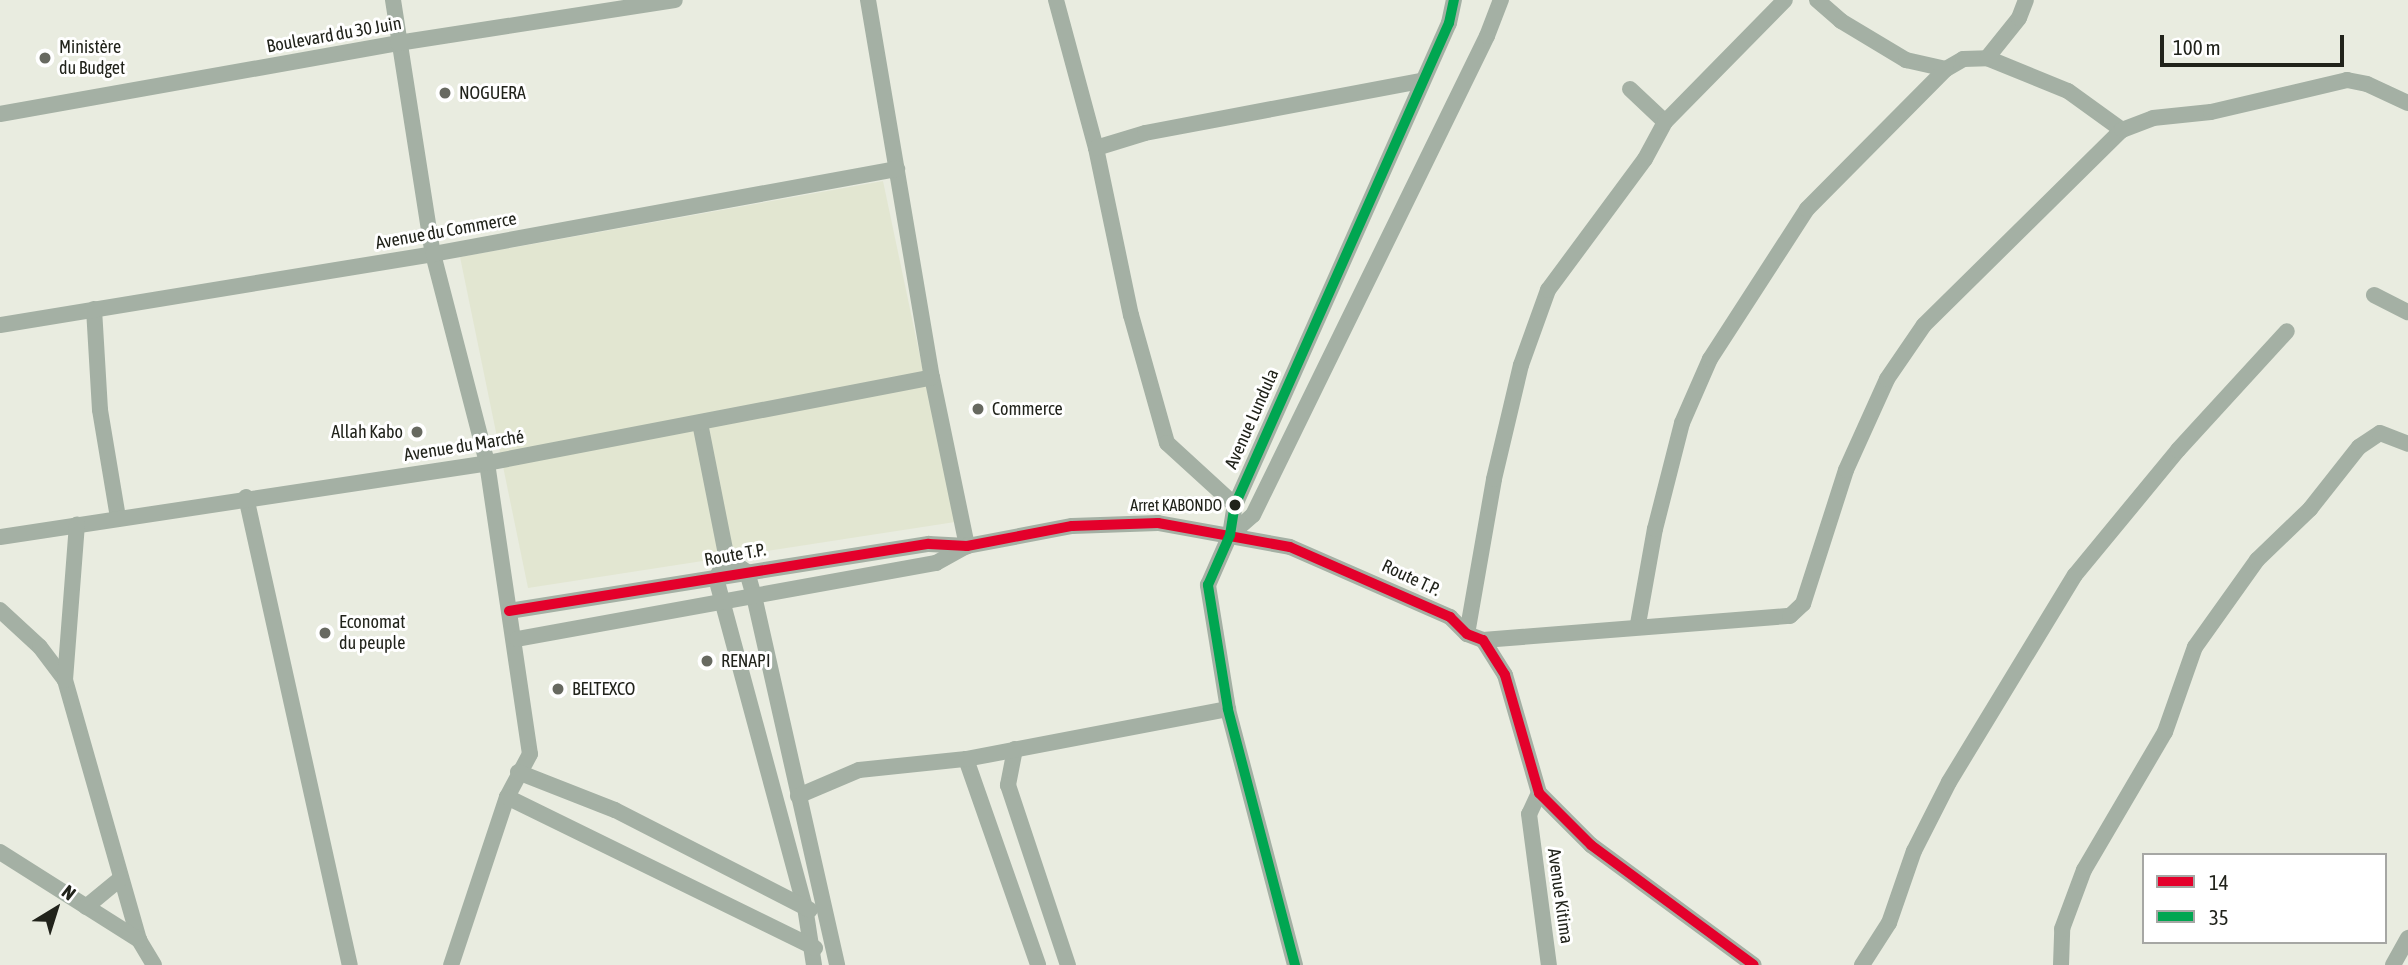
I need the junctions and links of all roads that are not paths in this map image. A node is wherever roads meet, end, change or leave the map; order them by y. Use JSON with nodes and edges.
{"nodes":[{"id":1,"x":393,"y":0,"type":"edge"},
{"id":2,"x":675,"y":0,"type":"edge"},
{"id":3,"x":868,"y":0,"type":"edge"},
{"id":4,"x":1056,"y":0,"type":"edge"},
{"id":5,"x":1454,"y":0,"type":"edge"},
{"id":6,"x":1501,"y":0,"type":"edge"},
{"id":7,"x":1785,"y":0,"type":"edge"},
{"id":8,"x":1817,"y":0,"type":"edge"},
{"id":9,"x":2026,"y":0,"type":"edge"},
{"id":10,"x":398,"y":43,"type":"junction"},
{"id":11,"x":1987,"y":58,"type":"junction"},
{"id":12,"x":1946,"y":69,"type":"junction"},
{"id":13,"x":1421,"y":81,"type":"junction"},
{"id":14,"x":1630,"y":89,"type":"dead end"},
{"id":15,"x":2408,"y":103,"type":"edge"},
{"id":16,"x":0,"y":114,"type":"edge"},
{"id":17,"x":1665,"y":122,"type":"junction"},
{"id":18,"x":2122,"y":130,"type":"junction"},
{"id":19,"x":1096,"y":148,"type":"junction"},
{"id":20,"x":897,"y":169,"type":"junction"},
{"id":21,"x":433,"y":254,"type":"junction"},
{"id":22,"x":2374,"y":295,"type":"dead end"},
{"id":23,"x":94,"y":309,"type":"junction"},
{"id":24,"x":2408,"y":312,"type":"edge"},
{"id":25,"x":0,"y":326,"type":"edge"},
{"id":26,"x":2287,"y":331,"type":"dead end"},
{"id":27,"x":932,"y":377,"type":"junction"},
{"id":28,"x":700,"y":423,"type":"junction"},
{"id":29,"x":2408,"y":444,"type":"edge"},
{"id":30,"x":487,"y":463,"type":"junction"},
{"id":31,"x":246,"y":497,"type":"junction"},
{"id":32,"x":1235,"y":505,"type":"junction"},
{"id":33,"x":118,"y":517,"type":"junction"},
{"id":34,"x":77,"y":524,"type":"junction"},
{"id":35,"x":1230,"y":535,"type":"junction"},
{"id":36,"x":0,"y":537,"type":"edge"},
{"id":37,"x":967,"y":546,"type":"junction"},
{"id":38,"x":727,"y":559,"type":"junction"},
{"id":39,"x":747,"y":572,"type":"junction"},
{"id":40,"x":716,"y":578,"type":"junction"},
{"id":41,"x":754,"y":596,"type":"junction"},
{"id":42,"x":722,"y":603,"type":"junction"},
{"id":43,"x":0,"y":610,"type":"edge"},
{"id":44,"x":509,"y":611,"type":"junction"},
{"id":45,"x":1638,"y":624,"type":"junction"},
{"id":46,"x":1466,"y":634,"type":"junction"},
{"id":47,"x":517,"y":639,"type":"junction"},
{"id":48,"x":1483,"y":640,"type":"junction"},
{"id":49,"x":65,"y":680,"type":"junction"},
{"id":50,"x":1228,"y":709,"type":"junction"},
{"id":51,"x":1015,"y":749,"type":"junction"},
{"id":52,"x":967,"y":759,"type":"junction"},
{"id":53,"x":518,"y":772,"type":"junction"},
{"id":54,"x":1539,"y":793,"type":"junction"},
{"id":55,"x":799,"y":796,"type":"junction"},
{"id":56,"x":508,"y":797,"type":"junction"},
{"id":57,"x":0,"y":852,"type":"edge"},
{"id":58,"x":121,"y":878,"type":"junction"},
{"id":59,"x":1045,"y":895,"type":"junction"},
{"id":60,"x":1015,"y":898,"type":"junction"},
{"id":61,"x":86,"y":907,"type":"junction"},
{"id":62,"x":805,"y":907,"type":"junction"},
{"id":63,"x":827,"y":920,"type":"junction"},
{"id":64,"x":2408,"y":937,"type":"edge"},
{"id":65,"x":139,"y":940,"type":"junction"},
{"id":66,"x":810,"y":946,"type":"junction"},
{"id":67,"x":836,"y":962,"type":"edge"},
{"id":68,"x":154,"y":965,"type":"edge"},
{"id":69,"x":350,"y":965,"type":"edge"},
{"id":70,"x":451,"y":965,"type":"edge"},
{"id":71,"x":814,"y":965,"type":"edge"},
{"id":72,"x":1038,"y":965,"type":"edge"},
{"id":73,"x":1068,"y":965,"type":"edge"},
{"id":74,"x":1295,"y":965,"type":"edge"},
{"id":75,"x":1549,"y":965,"type":"edge"},
{"id":76,"x":1754,"y":965,"type":"edge"},
{"id":77,"x":1862,"y":965,"type":"edge"},
{"id":78,"x":2061,"y":965,"type":"edge"},
{"id":79,"x":2393,"y":965,"type":"edge"}],
"edges":[{"from":1,"to":10,"type":"street"},
{"from":2,"to":10,"type":"street","name":"Boulevard du 30 Juin"},
{"from":3,"to":20,"type":"street"},
{"from":4,"to":19,"type":"street"},
{"from":5,"to":13,"type":"street","name":"Avenue Lundula"},
{"from":6,"to":35,"type":"street"},
{"from":7,"to":17,"type":"street"},
{"from":8,"to":12,"type":"street"},
{"from":9,"to":11,"type":"street"},
{"from":10,"to":16,"type":"street","name":"Boulevard du 30 Juin"},
{"from":10,"to":21,"type":"street"},
{"from":11,"to":12,"type":"street"},
{"from":11,"to":18,"type":"street"},
{"from":12,"to":45,"type":"street"},
{"from":13,"to":19,"type":"street"},
{"from":13,"to":32,"type":"street","name":"Avenue Lundula"},
{"from":14,"to":17,"type":"street"},
{"from":15,"to":18,"type":"street"},
{"from":17,"to":46,"type":"street"},
{"from":18,"to":45,"type":"street"},
{"from":19,"to":32,"type":"street"},
{"from":20,"to":21,"type":"street","name":"Avenue du Commerce"},
{"from":20,"to":27,"type":"street"},
{"from":21,"to":23,"type":"street","name":"Avenue du Commerce"},
{"from":21,"to":30,"type":"street"},
{"from":22,"to":24,"type":"street"},
{"from":23,"to":25,"type":"street","name":"Avenue du Commerce"},
{"from":23,"to":33,"type":"street"},
{"from":26,"to":77,"type":"street"},
{"from":27,"to":28,"type":"street","name":"Avenue du Marché"},
{"from":27,"to":37,"type":"street"},
{"from":28,"to":30,"type":"street","name":"Avenue du Marché"},
{"from":28,"to":38,"type":"street"},
{"from":29,"to":78,"type":"street"},
{"from":30,"to":31,"type":"street","name":"Avenue du Marché"},
{"from":30,"to":44,"type":"street"},
{"from":31,"to":33,"type":"street","name":"Avenue du Marché"},
{"from":31,"to":69,"type":"street"},
{"from":32,"to":35,"type":"street","name":"Avenue Lundula"},
{"from":33,"to":34,"type":"street","name":"Avenue du Marché"},
{"from":34,"to":36,"type":"street","name":"Avenue du Marché"},
{"from":34,"to":49,"type":"street"},
{"from":35,"to":37,"type":"street","name":"Route T.P."},
{"from":35,"to":46,"type":"street","name":"Route T.P."},
{"from":35,"to":50,"type":"street"},
{"from":37,"to":39,"type":"street","name":"Route T.P."},
{"from":37,"to":41,"type":"street","name":"Route T.P."},
{"from":38,"to":39,"type":"street"},
{"from":38,"to":40,"type":"street"},
{"from":39,"to":40,"type":"street","name":"Route T.P."},
{"from":39,"to":41,"type":"street"},
{"from":40,"to":42,"type":"street"},
{"from":40,"to":44,"type":"street","name":"Route T.P."},
{"from":41,"to":42,"type":"street","name":"Route T.P."},
{"from":41,"to":55,"type":"street"},
{"from":42,"to":47,"type":"street","name":"Route T.P."},
{"from":42,"to":62,"type":"street"},
{"from":43,"to":49,"type":"street"},
{"from":44,"to":47,"type":"street"},
{"from":45,"to":48,"type":"street"},
{"from":46,"to":48,"type":"street","name":"Route T.P."},
{"from":47,"to":53,"type":"street"},
{"from":48,"to":54,"type":"street"},
{"from":49,"to":58,"type":"street"},
{"from":50,"to":51,"type":"street"},
{"from":50,"to":74,"type":"street"},
{"from":51,"to":52,"type":"street"},
{"from":51,"to":59,"type":"street"},
{"from":52,"to":55,"type":"street"},
{"from":52,"to":60,"type":"street"},
{"from":53,"to":56,"type":"street"},
{"from":53,"to":62,"type":"street"},
{"from":54,"to":75,"type":"street","name":"Avenue Kitima"},
{"from":54,"to":76,"type":"street"},
{"from":55,"to":63,"type":"street"},
{"from":56,"to":66,"type":"street"},
{"from":56,"to":70,"type":"street"},
{"from":57,"to":61,"type":"street"},
{"from":58,"to":61,"type":"street"},
{"from":58,"to":65,"type":"street"},
{"from":59,"to":60,"type":"street"},
{"from":59,"to":73,"type":"street"},
{"from":60,"to":72,"type":"street"},
{"from":61,"to":65,"type":"street"},
{"from":62,"to":63,"type":"street"},
{"from":62,"to":66,"type":"street"},
{"from":63,"to":67,"type":"street"},
{"from":64,"to":79,"type":"street"},
{"from":65,"to":68,"type":"street"},
{"from":66,"to":67,"type":"street"},
{"from":66,"to":71,"type":"street"}]}
